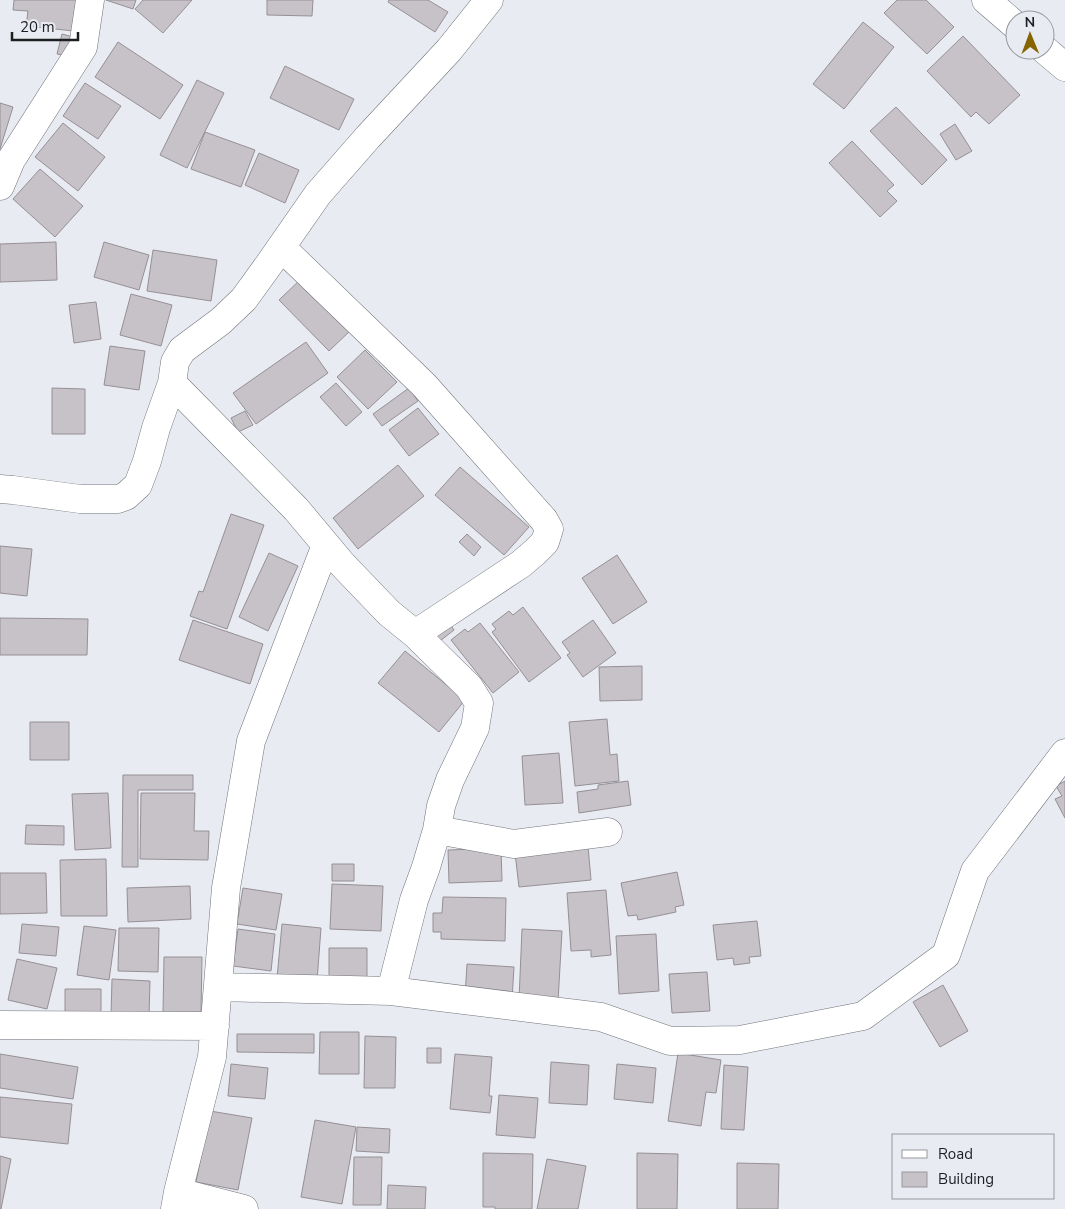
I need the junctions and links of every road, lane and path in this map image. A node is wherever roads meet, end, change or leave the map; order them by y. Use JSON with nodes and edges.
{"nodes":[{"id":1,"x":90,"y":0,"type":"edge"},
{"id":2,"x":489,"y":0,"type":"edge"},
{"id":3,"x":986,"y":0,"type":"edge"},
{"id":4,"x":1005,"y":16,"type":"edge"},
{"id":5,"x":1055,"y":58,"type":"edge"},
{"id":6,"x":1065,"y":67,"type":"edge"},
{"id":7,"x":0,"y":186,"type":"edge"},
{"id":8,"x":281,"y":247,"type":"junction"},
{"id":9,"x":172,"y":383,"type":"junction"},
{"id":10,"x":0,"y":489,"type":"edge"},
{"id":11,"x":326,"y":545,"type":"junction"},
{"id":12,"x":415,"y":634,"type":"junction"},
{"id":13,"x":1065,"y":754,"type":"edge"},
{"id":14,"x":437,"y":830,"type":"junction"},
{"id":15,"x":608,"y":832,"type":"dead end"},
{"id":16,"x":218,"y":987,"type":"junction"},
{"id":17,"x":391,"y":991,"type":"junction"},
{"id":18,"x":0,"y":1025,"type":"edge"},
{"id":19,"x":215,"y":1026,"type":"junction"},
{"id":20,"x":177,"y":1200,"type":"edge"},
{"id":21,"x":244,"y":1209,"type":"edge"}],
"edges":[{"from":1,"to":7,"type":"street"},
{"from":2,"to":8,"type":"street"},
{"from":3,"to":4,"type":"street"},
{"from":5,"to":6,"type":"street"},
{"from":8,"to":9,"type":"street"},
{"from":8,"to":12,"type":"street"},
{"from":9,"to":10,"type":"street"},
{"from":9,"to":11,"type":"street"},
{"from":11,"to":12,"type":"street"},
{"from":11,"to":16,"type":"street"},
{"from":12,"to":14,"type":"street"},
{"from":13,"to":17,"type":"street"},
{"from":14,"to":15,"type":"street"},
{"from":14,"to":17,"type":"street"},
{"from":16,"to":17,"type":"street"},
{"from":16,"to":19,"type":"street"},
{"from":18,"to":19,"type":"street"},
{"from":19,"to":20,"type":"street"},
{"from":20,"to":21,"type":"street"}]}
